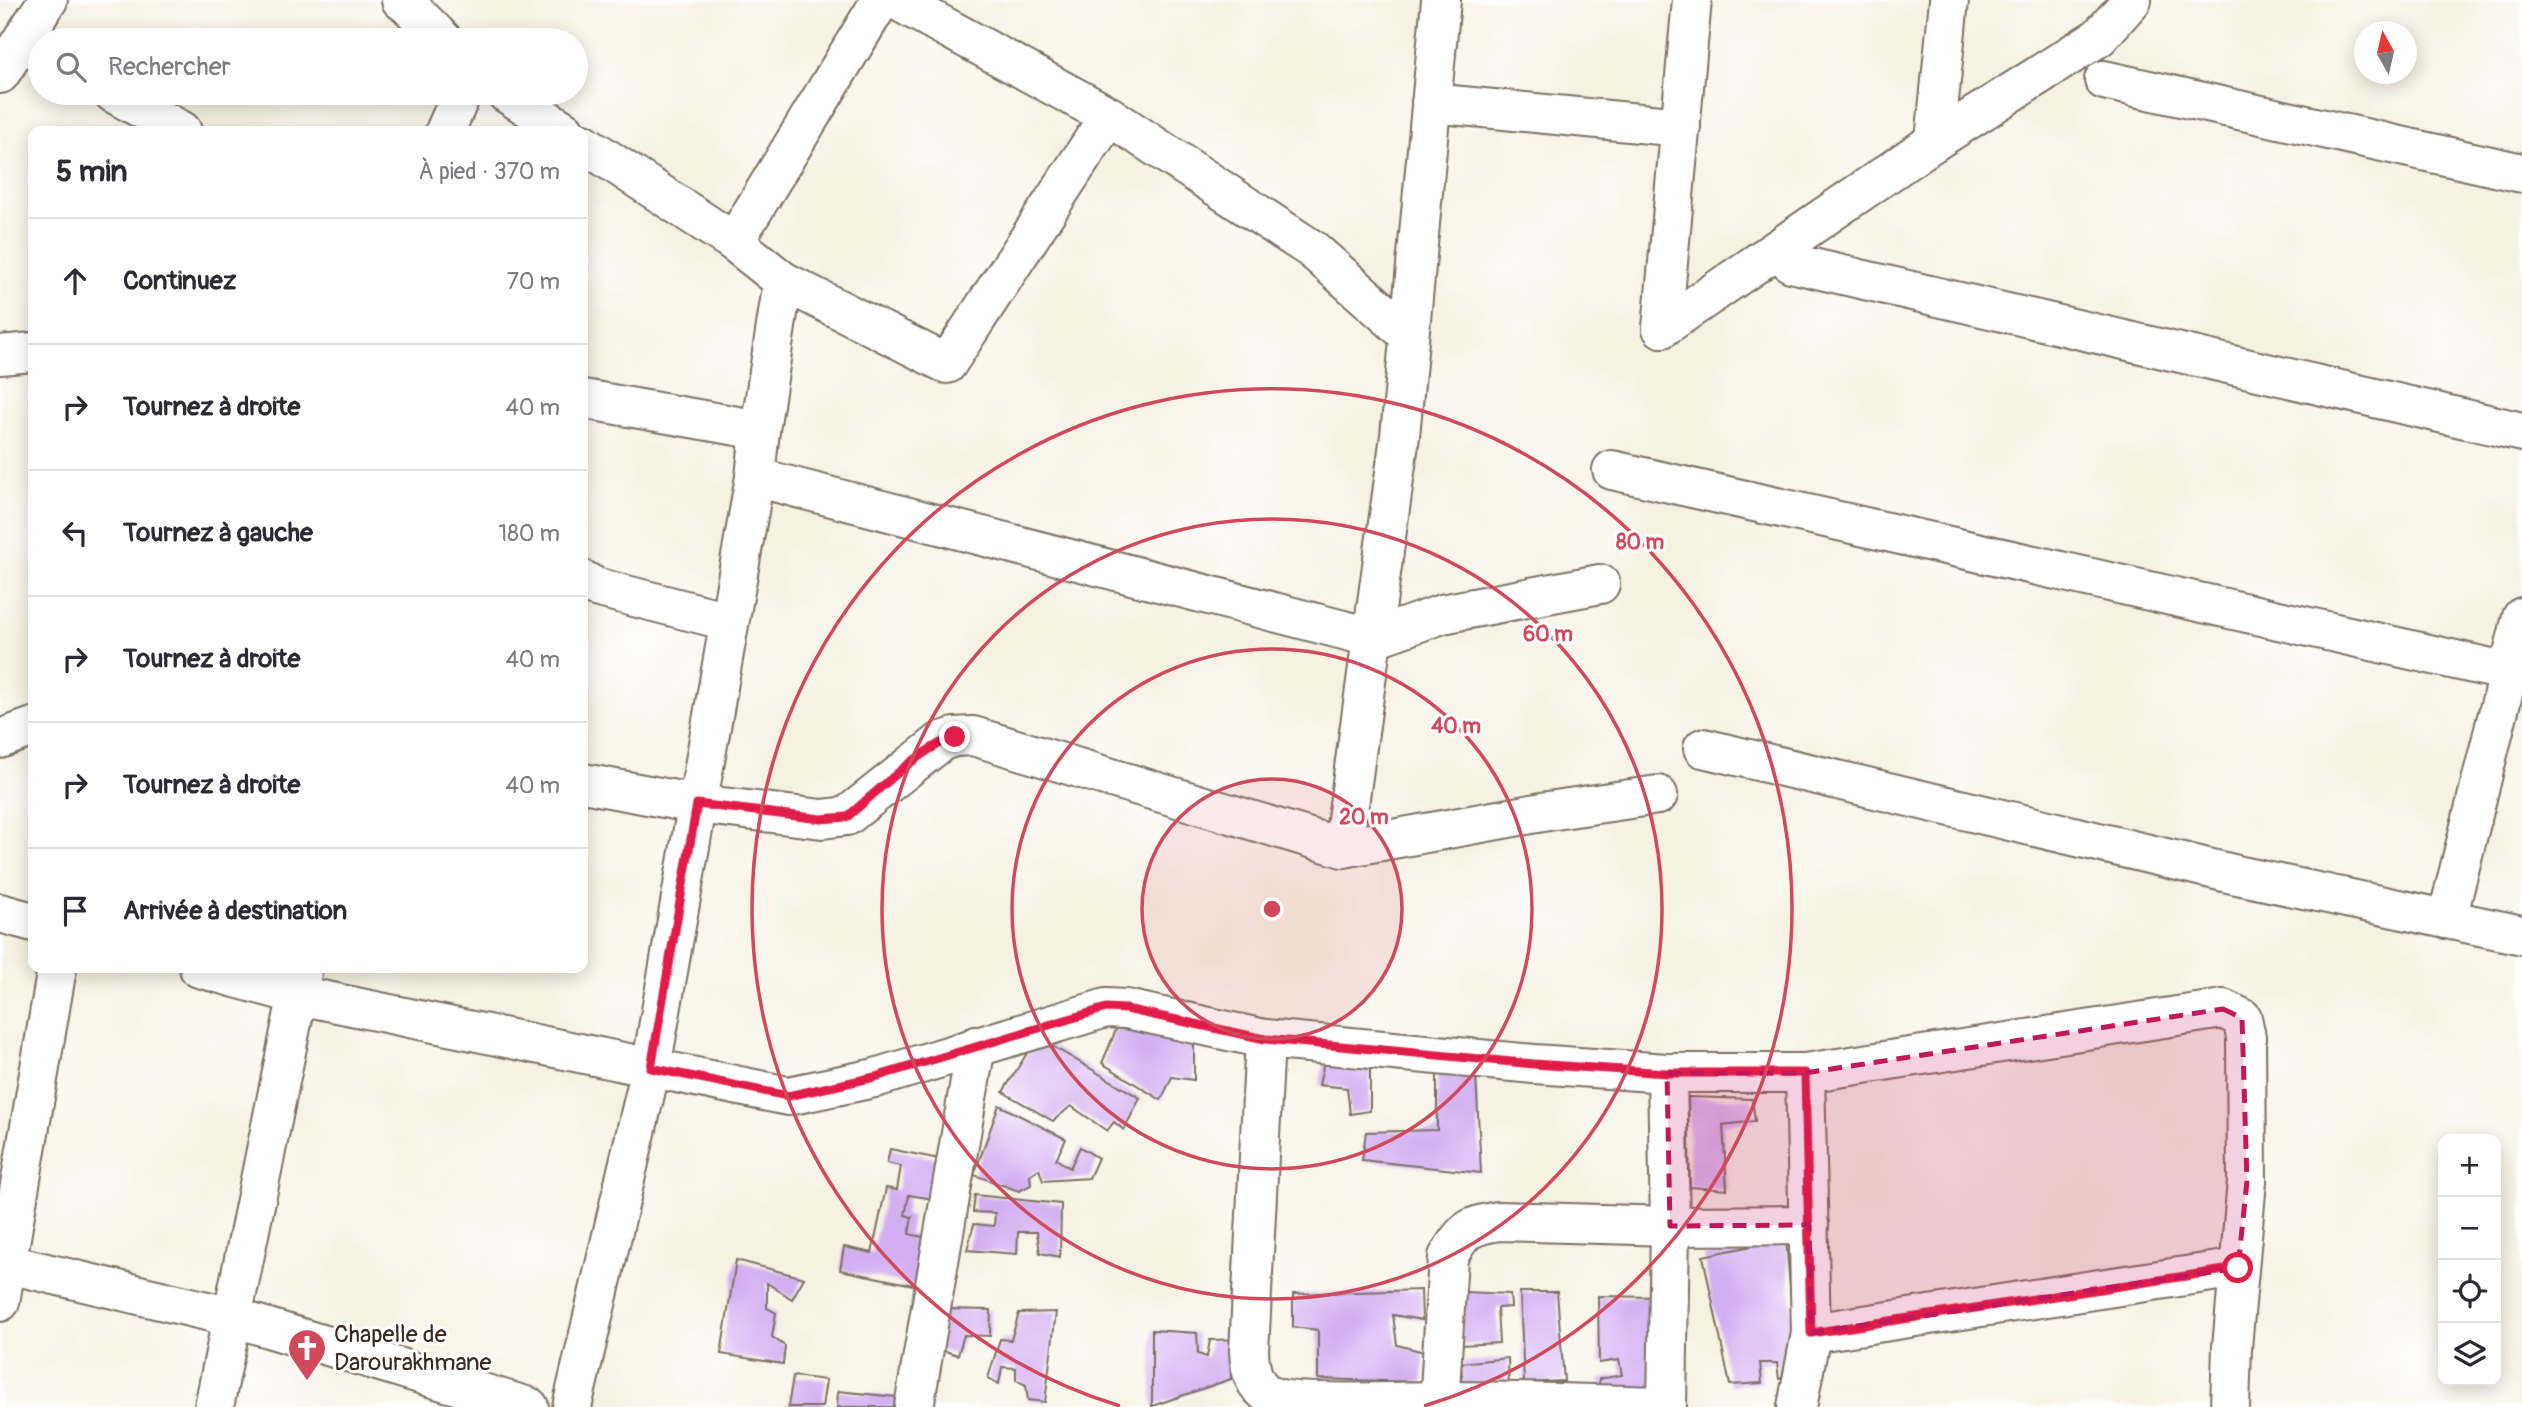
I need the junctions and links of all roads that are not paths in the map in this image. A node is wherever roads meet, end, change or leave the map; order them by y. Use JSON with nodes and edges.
{"nodes":[{"id":1,"x":48,"y":0,"type":"edge"},
{"id":2,"x":401,"y":0,"type":"edge"},
{"id":3,"x":881,"y":0,"type":"edge"},
{"id":4,"x":896,"y":0,"type":"edge"},
{"id":5,"x":1441,"y":0,"type":"edge"},
{"id":6,"x":1692,"y":0,"type":"edge"},
{"id":7,"x":1949,"y":0,"type":"edge"},
{"id":8,"x":2132,"y":0,"type":"edge"},
{"id":9,"x":38,"y":28,"type":"edge"},
{"id":10,"x":431,"y":28,"type":"edge"},
{"id":11,"x":28,"y":50,"type":"edge"},
{"id":12,"x":0,"y":74,"type":"edge"},
{"id":13,"x":2104,"y":79,"type":"dead end"},
{"id":14,"x":1431,"y":103,"type":"junction"},
{"id":15,"x":135,"y":105,"type":"edge"},
{"id":16,"x":457,"y":105,"type":"edge"},
{"id":17,"x":525,"y":105,"type":"edge"},
{"id":18,"x":1109,"y":116,"type":"junction"},
{"id":19,"x":173,"y":126,"type":"edge"},
{"id":20,"x":447,"y":126,"type":"edge"},
{"id":21,"x":557,"y":126,"type":"edge"},
{"id":22,"x":1681,"y":127,"type":"junction"},
{"id":23,"x":1935,"y":141,"type":"junction"},
{"id":24,"x":588,"y":146,"type":"edge"},
{"id":25,"x":2522,"y":173,"type":"edge"},
{"id":26,"x":734,"y":242,"type":"junction"},
{"id":27,"x":1791,"y":263,"type":"dead end"},
{"id":28,"x":783,"y":281,"type":"junction"},
{"id":29,"x":1409,"y":335,"type":"junction"},
{"id":30,"x":28,"y":352,"type":"edge"},
{"id":31,"x":0,"y":355,"type":"edge"},
{"id":32,"x":588,"y":401,"type":"edge"},
{"id":33,"x":760,"y":430,"type":"junction"},
{"id":34,"x":2522,"y":432,"type":"edge"},
{"id":35,"x":1612,"y":470,"type":"dead end"},
{"id":36,"x":755,"y":477,"type":"junction"},
{"id":37,"x":588,"y":583,"type":"edge"},
{"id":38,"x":1600,"y":584,"type":"dead end"},
{"id":39,"x":2522,"y":617,"type":"edge"},
{"id":40,"x":728,"y":621,"type":"junction"},
{"id":41,"x":1374,"y":638,"type":"junction"},
{"id":42,"x":2515,"y":674,"type":"edge"},
{"id":43,"x":28,"y":729,"type":"edge"},
{"id":44,"x":0,"y":739,"type":"edge"},
{"id":45,"x":1703,"y":748,"type":"dead end"},
{"id":46,"x":588,"y":784,"type":"edge"},
{"id":47,"x":1658,"y":795,"type":"dead end"},
{"id":48,"x":697,"y":804,"type":"junction"},
{"id":49,"x":1343,"y":848,"type":"junction"},
{"id":50,"x":0,"y":913,"type":"edge"},
{"id":51,"x":2447,"y":919,"type":"junction"},
{"id":52,"x":28,"y":921,"type":"edge"},
{"id":53,"x":2522,"y":934,"type":"edge"},
{"id":54,"x":56,"y":973,"type":"edge"},
{"id":55,"x":238,"y":973,"type":"edge"},
{"id":56,"x":300,"y":981,"type":"edge"},
{"id":57,"x":1265,"y":1039,"type":"junction"},
{"id":58,"x":976,"y":1046,"type":"junction"},
{"id":59,"x":651,"y":1068,"type":"junction"},
{"id":60,"x":1667,"y":1073,"type":"junction"},
{"id":61,"x":1805,"y":1073,"type":"junction"},
{"id":62,"x":1809,"y":1225,"type":"junction"},
{"id":63,"x":1670,"y":1226,"type":"junction"},
{"id":64,"x":3,"y":1262,"type":"edge"},
{"id":65,"x":2238,"y":1268,"type":"junction"},
{"id":66,"x":0,"y":1301,"type":"edge"},
{"id":67,"x":232,"y":1317,"type":"junction"},
{"id":68,"x":1811,"y":1333,"type":"junction"},
{"id":69,"x":1439,"y":1404,"type":"edge"},
{"id":70,"x":1667,"y":1406,"type":"edge"},
{"id":71,"x":214,"y":1407,"type":"edge"},
{"id":72,"x":529,"y":1407,"type":"edge"},
{"id":73,"x":572,"y":1407,"type":"edge"},
{"id":74,"x":914,"y":1407,"type":"edge"},
{"id":75,"x":1797,"y":1407,"type":"edge"},
{"id":76,"x":2230,"y":1407,"type":"edge"}],
"edges":[{"from":1,"to":9,"type":"street"},
{"from":2,"to":10,"type":"street"},
{"from":3,"to":26,"type":"street"},
{"from":4,"to":18,"type":"street"},
{"from":5,"to":14,"type":"street"},
{"from":6,"to":22,"type":"street"},
{"from":7,"to":23,"type":"street"},
{"from":8,"to":23,"type":"street"},
{"from":11,"to":12,"type":"street"},
{"from":13,"to":25,"type":"street"},
{"from":14,"to":22,"type":"street"},
{"from":14,"to":29,"type":"street"},
{"from":15,"to":19,"type":"street"},
{"from":16,"to":20,"type":"street"},
{"from":17,"to":21,"type":"street"},
{"from":18,"to":28,"type":"street"},
{"from":18,"to":29,"type":"street"},
{"from":22,"to":23,"type":"street"},
{"from":24,"to":26,"type":"street"},
{"from":26,"to":28,"type":"street"},
{"from":27,"to":34,"type":"street"},
{"from":28,"to":33,"type":"street"},
{"from":29,"to":41,"type":"street"},
{"from":30,"to":31,"type":"street"},
{"from":32,"to":33,"type":"street"},
{"from":33,"to":36,"type":"street"},
{"from":35,"to":42,"type":"street"},
{"from":36,"to":40,"type":"street"},
{"from":36,"to":41,"type":"street"},
{"from":37,"to":40,"type":"street"},
{"from":38,"to":41,"type":"street"},
{"from":39,"to":42,"type":"street"},
{"from":40,"to":48,"type":"street"},
{"from":41,"to":49,"type":"street"},
{"from":42,"to":51,"type":"street"},
{"from":43,"to":44,"type":"street"},
{"from":45,"to":51,"type":"street"},
{"from":46,"to":48,"type":"street"},
{"from":47,"to":49,"type":"street"},
{"from":48,"to":49,"type":"street"},
{"from":48,"to":59,"type":"street"},
{"from":50,"to":52,"type":"street"},
{"from":51,"to":53,"type":"street"},
{"from":54,"to":64,"type":"street"},
{"from":55,"to":56,"type":"street"},
{"from":56,"to":59,"type":"street"},
{"from":56,"to":67,"type":"street"},
{"from":57,"to":58,"type":"street"},
{"from":57,"to":60,"type":"street"},
{"from":57,"to":69,"type":"street"},
{"from":58,"to":59,"type":"street"},
{"from":58,"to":74,"type":"street"},
{"from":59,"to":73,"type":"street"},
{"from":60,"to":61,"type":"street"},
{"from":60,"to":63,"type":"street"},
{"from":61,"to":62,"type":"street"},
{"from":61,"to":65,"type":"street"},
{"from":62,"to":63,"type":"street"},
{"from":62,"to":68,"type":"street"},
{"from":63,"to":69,"type":"street"},
{"from":63,"to":70,"type":"street"},
{"from":64,"to":66,"type":"street"},
{"from":64,"to":67,"type":"street"},
{"from":65,"to":68,"type":"street"},
{"from":65,"to":76,"type":"street"},
{"from":67,"to":71,"type":"street"},
{"from":67,"to":72,"type":"street"},
{"from":68,"to":75,"type":"street"},
{"from":69,"to":70,"type":"street"}]}
